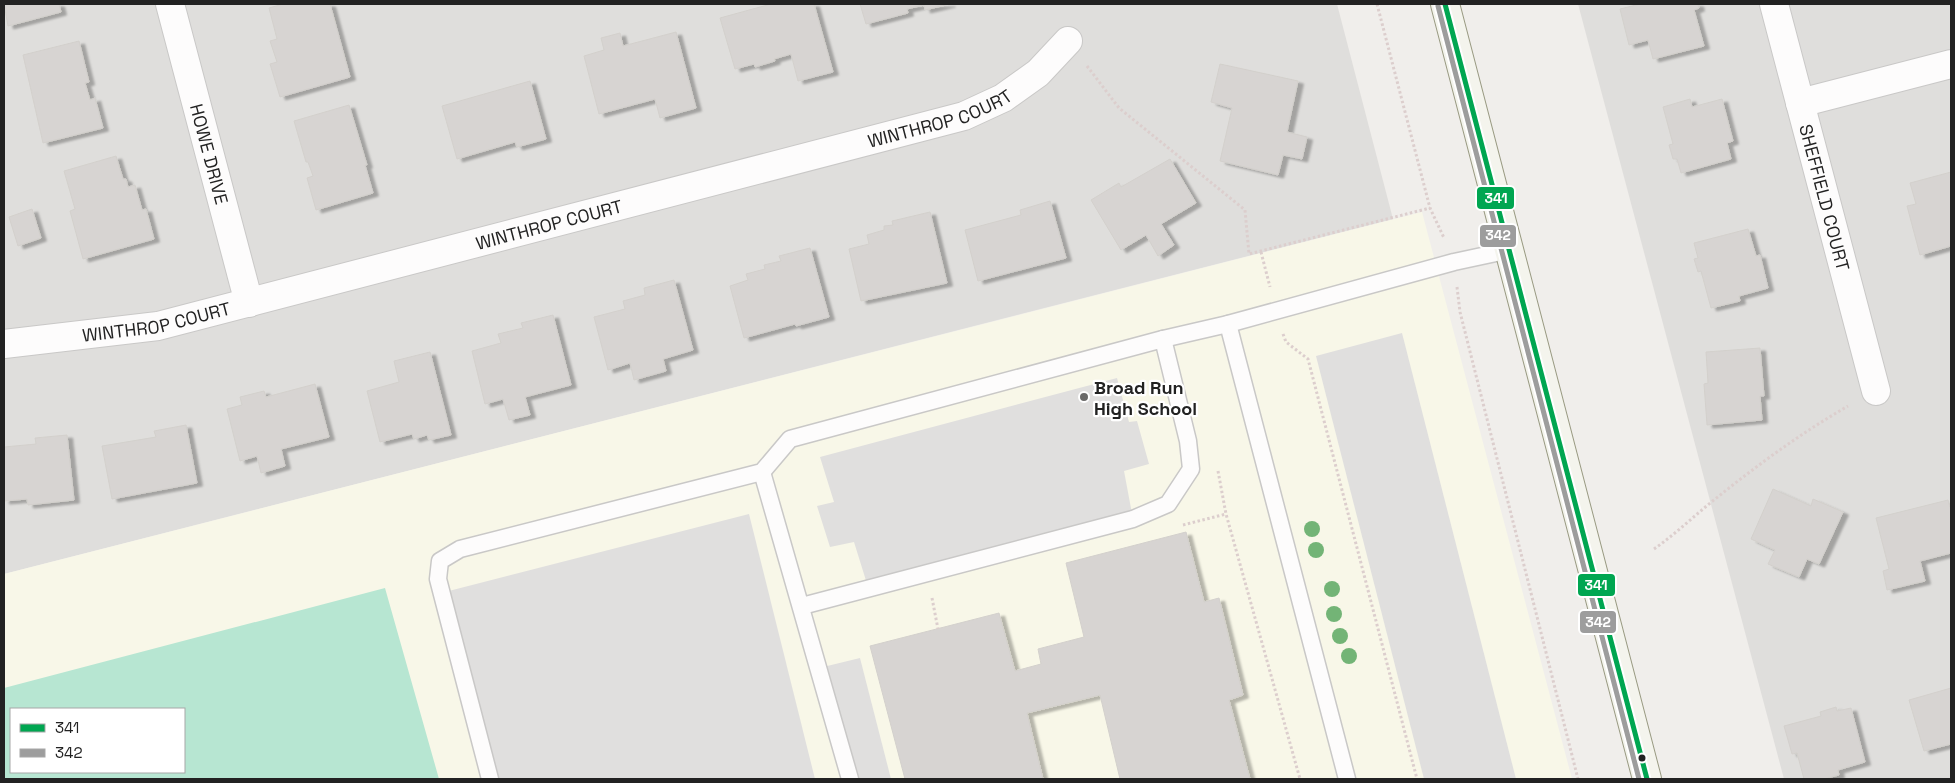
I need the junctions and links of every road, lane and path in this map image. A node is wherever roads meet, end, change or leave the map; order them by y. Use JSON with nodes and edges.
{"nodes":[{"id":1,"x":170,"y":4,"type":"edge"},
{"id":2,"x":1378,"y":4,"type":"edge"},
{"id":3,"x":1444,"y":4,"type":"edge"},
{"id":4,"x":1774,"y":4,"type":"edge"},
{"id":5,"x":1068,"y":42,"type":"joint"},
{"id":6,"x":1951,"y":64,"type":"edge"},
{"id":7,"x":1800,"y":104,"type":"junction"},
{"id":8,"x":1430,"y":208,"type":"junction"},
{"id":9,"x":1510,"y":250,"type":"junction"},
{"id":10,"x":1261,"y":252,"type":"junction"},
{"id":11,"x":1454,"y":262,"type":"junction"},
{"id":12,"x":249,"y":303,"type":"junction"},
{"id":13,"x":1276,"y":310,"type":"junction"},
{"id":14,"x":1228,"y":324,"type":"junction"},
{"id":15,"x":1163,"y":339,"type":"junction"},
{"id":16,"x":4,"y":344,"type":"edge"},
{"id":17,"x":1876,"y":391,"type":"joint"},
{"id":18,"x":1217,"y":469,"type":"dead end"},
{"id":19,"x":762,"y":472,"type":"junction"},
{"id":20,"x":1654,"y":549,"type":"dead end"},
{"id":21,"x":930,"y":590,"type":"dead end"},
{"id":22,"x":802,"y":606,"type":"junction"},
{"id":23,"x":938,"y":629,"type":"dead end"},
{"id":24,"x":490,"y":779,"type":"edge"},
{"id":25,"x":850,"y":779,"type":"edge"},
{"id":26,"x":1299,"y":779,"type":"edge"},
{"id":27,"x":1347,"y":779,"type":"edge"},
{"id":28,"x":1417,"y":779,"type":"edge"},
{"id":29,"x":1578,"y":779,"type":"edge"},
{"id":30,"x":1647,"y":779,"type":"edge"}],
"edges":[{"from":1,"to":12,"type":"street","name":"HOWE DRIVE"},
{"from":2,"to":8,"type":"path"},
{"from":3,"to":9,"type":"main road"},
{"from":4,"to":7,"type":"street","name":"SHEFFIELD COURT"},
{"from":5,"to":10,"type":"path"},
{"from":5,"to":12,"type":"street","name":"WINTHROP COURT"},
{"from":6,"to":7,"type":"street"},
{"from":7,"to":17,"type":"street","name":"SHEFFIELD COURT"},
{"from":8,"to":10,"type":"path"},
{"from":8,"to":11,"type":"path"},
{"from":9,"to":11,"type":"lane"},
{"from":9,"to":30,"type":"main road"},
{"from":10,"to":13,"type":"path"},
{"from":11,"to":13,"type":"lane"},
{"from":11,"to":29,"type":"path"},
{"from":12,"to":16,"type":"street","name":"WINTHROP COURT"},
{"from":13,"to":14,"type":"lane"},
{"from":13,"to":28,"type":"path"},
{"from":14,"to":15,"type":"lane"},
{"from":14,"to":27,"type":"lane"},
{"from":15,"to":19,"type":"lane"},
{"from":15,"to":22,"type":"lane"},
{"from":17,"to":20,"type":"path"},
{"from":18,"to":26,"type":"path"},
{"from":19,"to":22,"type":"lane"},
{"from":19,"to":24,"type":"lane"},
{"from":21,"to":23,"type":"path"},
{"from":22,"to":25,"type":"lane"}]}
